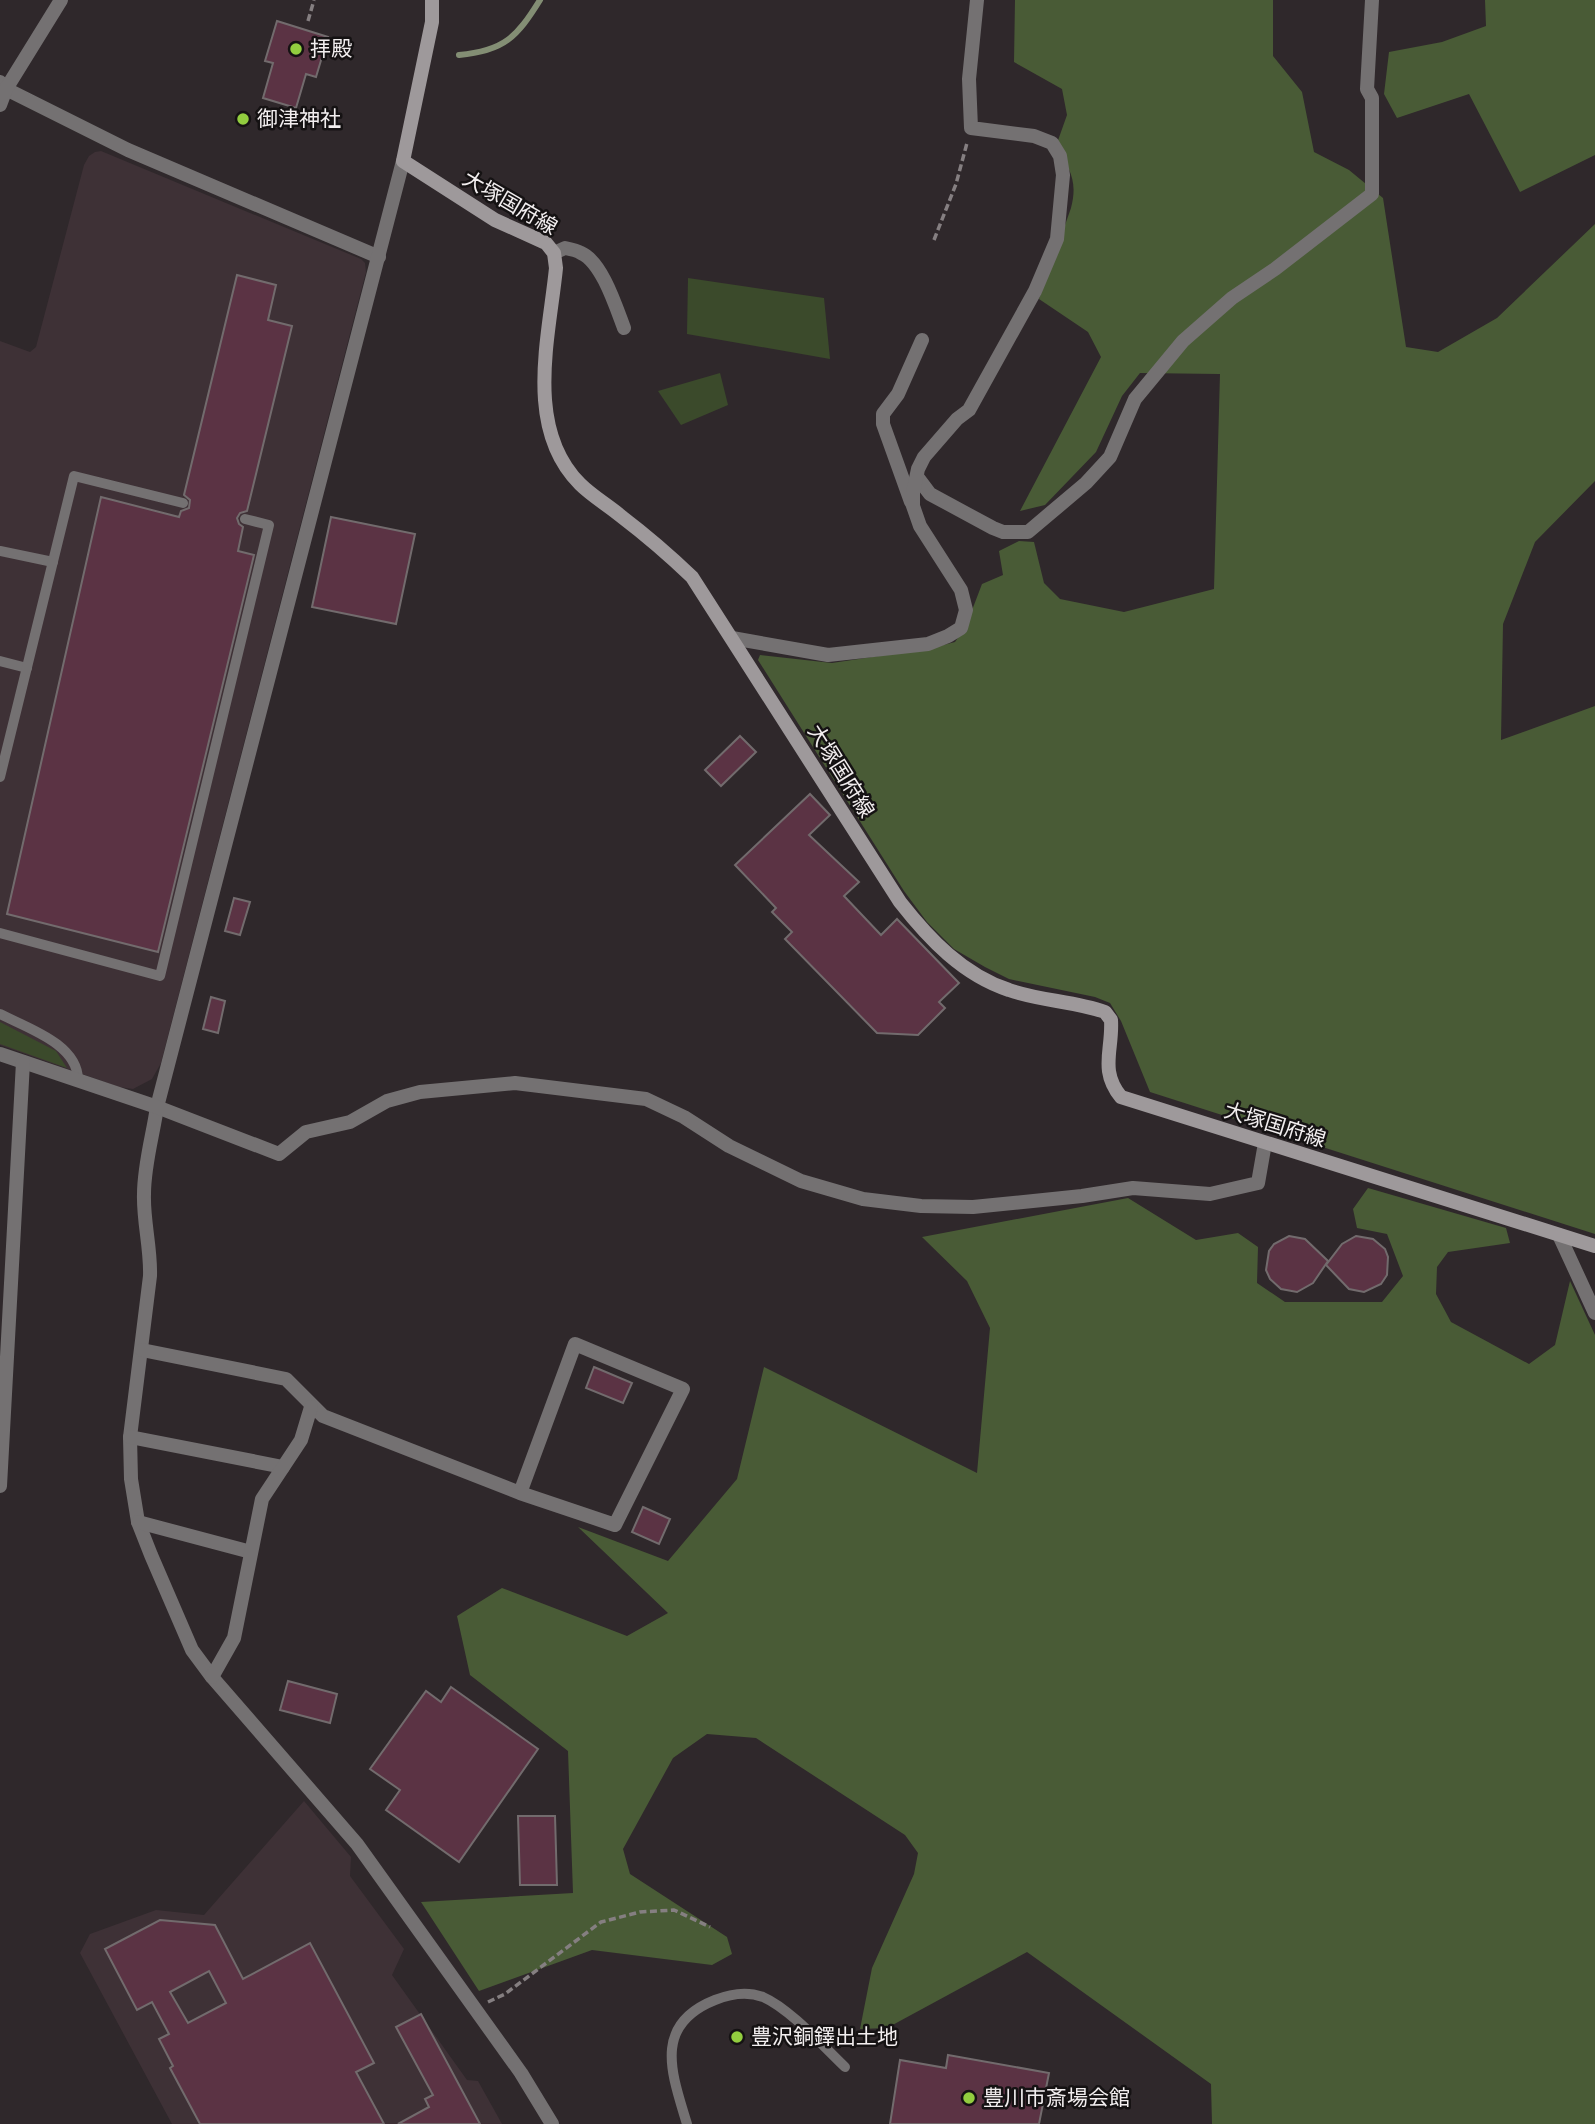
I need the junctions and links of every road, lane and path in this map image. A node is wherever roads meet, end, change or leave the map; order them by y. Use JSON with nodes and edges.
{"nodes":[{"id":1,"x":61,"y":0,"type":"edge"},
{"id":2,"x":314,"y":0,"type":"edge"},
{"id":3,"x":432,"y":0,"type":"edge"},
{"id":4,"x":977,"y":0,"type":"edge"},
{"id":5,"x":1372,"y":0,"type":"edge"},
{"id":6,"x":308,"y":21,"type":"dead end"},
{"id":7,"x":3,"y":85,"type":"edge"},
{"id":8,"x":0,"y":105,"type":"edge"},
{"id":9,"x":971,"y":128,"type":"junction"},
{"id":10,"x":403,"y":161,"type":"junction"},
{"id":11,"x":934,"y":240,"type":"dead end"},
{"id":12,"x":554,"y":253,"type":"junction"},
{"id":13,"x":379,"y":257,"type":"junction"},
{"id":14,"x":624,"y":328,"type":"dead end"},
{"id":15,"x":922,"y":340,"type":"dead end"},
{"id":16,"x":918,"y":478,"type":"junction"},
{"id":17,"x":183,"y":503,"type":"dead end"},
{"id":18,"x":913,"y":506,"type":"junction"},
{"id":19,"x":245,"y":519,"type":"dead end"},
{"id":20,"x":0,"y":551,"type":"edge"},
{"id":21,"x":53,"y":562,"type":"junction"},
{"id":22,"x":732,"y":638,"type":"junction"},
{"id":23,"x":0,"y":661,"type":"edge"},
{"id":24,"x":27,"y":668,"type":"junction"},
{"id":25,"x":0,"y":777,"type":"edge"},
{"id":26,"x":0,"y":933,"type":"edge"},
{"id":27,"x":0,"y":1014,"type":"edge"},
{"id":28,"x":0,"y":1054,"type":"edge"},
{"id":29,"x":23,"y":1062,"type":"junction"},
{"id":30,"x":78,"y":1080,"type":"junction"},
{"id":31,"x":158,"y":1107,"type":"junction"},
{"id":32,"x":1265,"y":1143,"type":"junction"},
{"id":33,"x":1559,"y":1235,"type":"junction"},
{"id":34,"x":1595,"y":1246,"type":"edge"},
{"id":35,"x":1595,"y":1313,"type":"edge"},
{"id":36,"x":142,"y":1350,"type":"junction"},
{"id":37,"x":311,"y":1407,"type":"junction"},
{"id":38,"x":130,"y":1437,"type":"junction"},
{"id":39,"x":283,"y":1467,"type":"junction"},
{"id":40,"x":0,"y":1486,"type":"edge"},
{"id":41,"x":520,"y":1493,"type":"junction"},
{"id":42,"x":138,"y":1522,"type":"junction"},
{"id":43,"x":251,"y":1552,"type":"junction"},
{"id":44,"x":212,"y":1677,"type":"junction"},
{"id":45,"x":710,"y":1927,"type":"dead end"},
{"id":46,"x":475,"y":2008,"type":"junction"},
{"id":47,"x":845,"y":2067,"type":"dead end"},
{"id":48,"x":552,"y":2124,"type":"edge"},
{"id":49,"x":687,"y":2124,"type":"edge"}],
"edges":[{"from":1,"to":7,"type":"street"},
{"from":2,"to":6,"type":"path"},
{"from":3,"to":10,"type":"main road"},
{"from":4,"to":9,"type":"street"},
{"from":5,"to":16,"type":"street"},
{"from":7,"to":8,"type":"street"},
{"from":7,"to":13,"type":"street"},
{"from":9,"to":11,"type":"path"},
{"from":9,"to":16,"type":"street"},
{"from":10,"to":12,"type":"main road","name":"大塚国府線"},
{"from":10,"to":13,"type":"street"},
{"from":12,"to":14,"type":"street"},
{"from":12,"to":22,"type":"main road","name":"大塚国府線"},
{"from":13,"to":31,"type":"street"},
{"from":15,"to":18,"type":"street"},
{"from":16,"to":18,"type":"street"},
{"from":17,"to":21,"type":"lane"},
{"from":18,"to":22,"type":"street"},
{"from":19,"to":26,"type":"lane"},
{"from":20,"to":21,"type":"lane"},
{"from":21,"to":24,"type":"lane"},
{"from":22,"to":32,"type":"main road","name":"大塚国府線"},
{"from":23,"to":24,"type":"lane"},
{"from":24,"to":25,"type":"lane"},
{"from":27,"to":30,"type":"lane"},
{"from":28,"to":29,"type":"street"},
{"from":29,"to":30,"type":"street"},
{"from":29,"to":40,"type":"street"},
{"from":30,"to":31,"type":"street"},
{"from":31,"to":32,"type":"street"},
{"from":31,"to":36,"type":"street"},
{"from":32,"to":33,"type":"main road","name":"大塚国府線"},
{"from":33,"to":34,"type":"main road","name":"大塚国府線"},
{"from":33,"to":35,"type":"street"},
{"from":36,"to":37,"type":"street"},
{"from":36,"to":38,"type":"street"},
{"from":37,"to":39,"type":"street"},
{"from":37,"to":41,"type":"street"},
{"from":38,"to":39,"type":"street"},
{"from":38,"to":42,"type":"street"},
{"from":39,"to":43,"type":"street"},
{"from":41,"to":41,"type":"street"},
{"from":42,"to":43,"type":"street"},
{"from":42,"to":44,"type":"street"},
{"from":43,"to":44,"type":"street"},
{"from":44,"to":46,"type":"street"},
{"from":45,"to":46,"type":"path"},
{"from":46,"to":48,"type":"street"},
{"from":47,"to":49,"type":"lane"}]}
